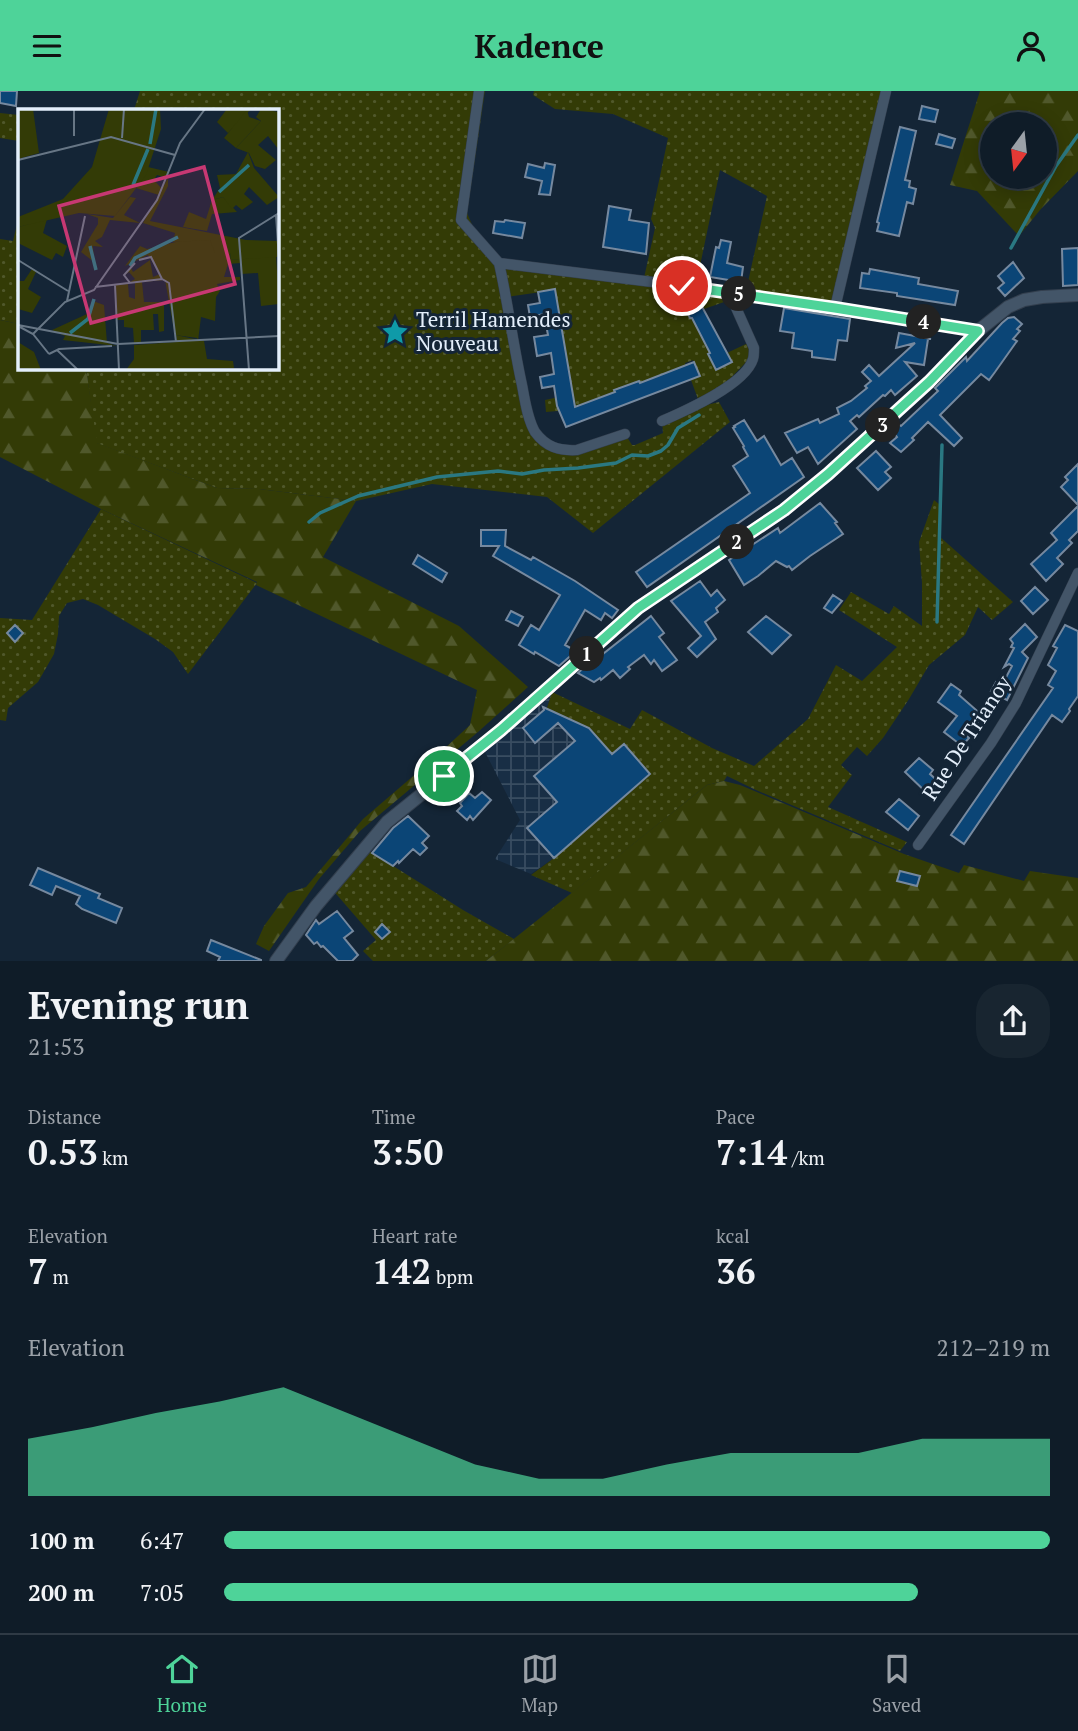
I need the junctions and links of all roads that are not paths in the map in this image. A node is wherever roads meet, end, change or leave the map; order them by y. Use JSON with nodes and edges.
{"nodes":[{"id":1,"x":479,"y":91,"type":"edge"},
{"id":2,"x":886,"y":91,"type":"edge"},
{"id":3,"x":499,"y":263,"type":"junction"},
{"id":4,"x":729,"y":292,"type":"junction"},
{"id":5,"x":1078,"y":295,"type":"edge"},
{"id":6,"x":835,"y":308,"type":"junction"},
{"id":7,"x":978,"y":331,"type":"junction"},
{"id":8,"x":662,"y":421,"type":"dead end"},
{"id":9,"x":625,"y":434,"type":"dead end"},
{"id":10,"x":1078,"y":573,"type":"edge"},
{"id":11,"x":918,"y":845,"type":"dead end"},
{"id":12,"x":276,"y":961,"type":"edge"}],
"edges":[{"from":1,"to":3,"type":"street"},
{"from":2,"to":6,"type":"street"},
{"from":3,"to":4,"type":"street"},
{"from":3,"to":9,"type":"street"},
{"from":4,"to":6,"type":"street"},
{"from":4,"to":8,"type":"street"},
{"from":5,"to":7,"type":"street"},
{"from":6,"to":7,"type":"street"},
{"from":7,"to":12,"type":"street"},
{"from":10,"to":11,"type":"street","name":"Rue De Trianoy"}]}
